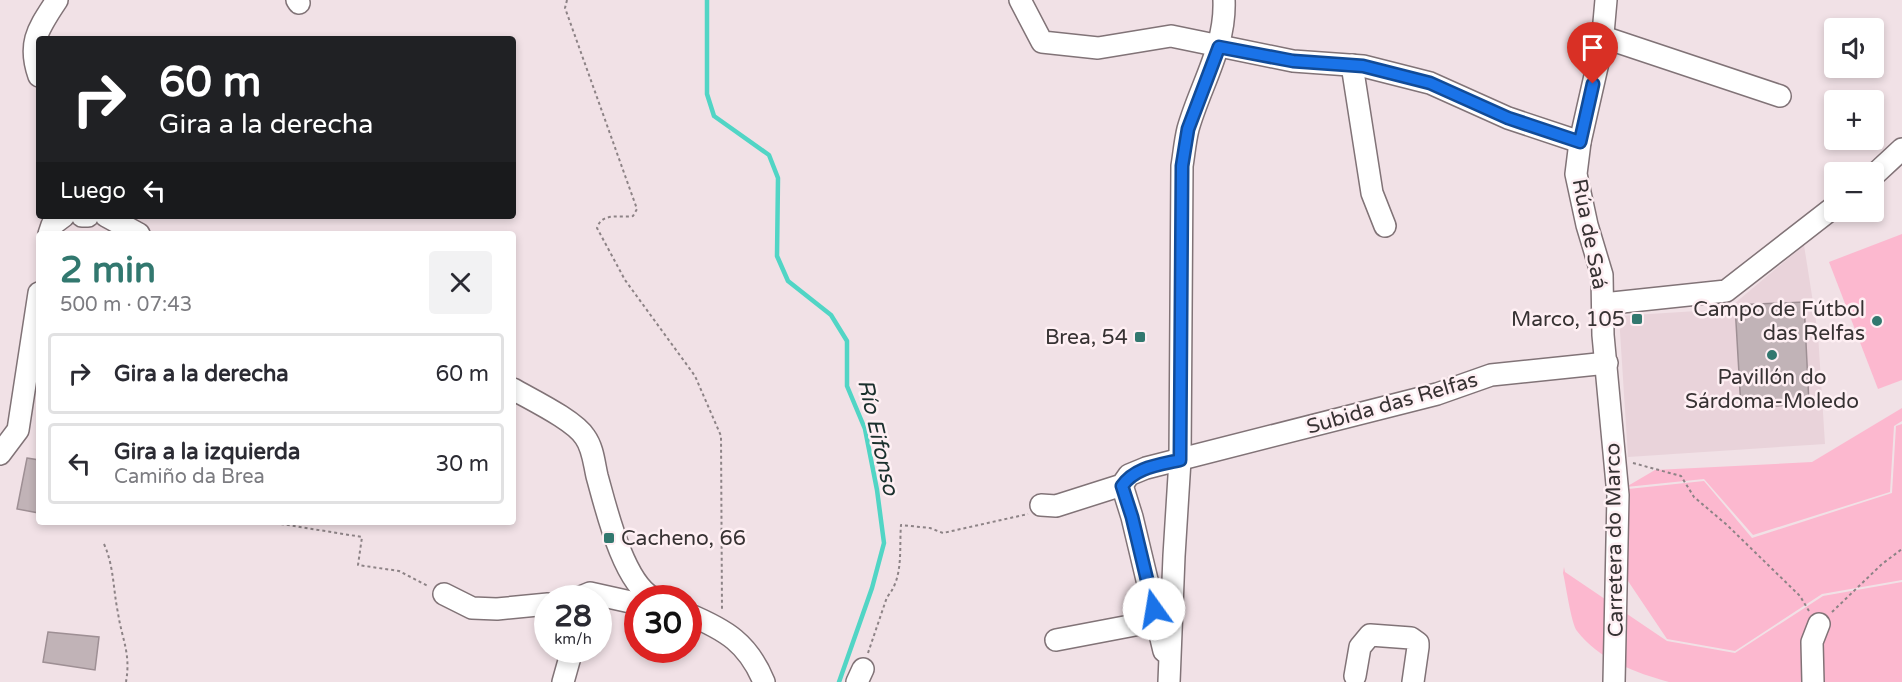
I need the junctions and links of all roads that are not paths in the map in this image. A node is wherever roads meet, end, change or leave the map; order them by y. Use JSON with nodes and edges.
{"nodes":[{"id":1,"x":57,"y":0,"type":"edge"},
{"id":2,"x":1020,"y":0,"type":"edge"},
{"id":3,"x":1224,"y":0,"type":"edge"},
{"id":4,"x":1606,"y":0,"type":"edge"},
{"id":5,"x":1603,"y":37,"type":"junction"},
{"id":6,"x":1219,"y":47,"type":"junction"},
{"id":7,"x":36,"y":65,"type":"edge"},
{"id":8,"x":1352,"y":65,"type":"junction"},
{"id":9,"x":1780,"y":96,"type":"dead end"},
{"id":10,"x":1580,"y":142,"type":"junction"},
{"id":11,"x":1902,"y":148,"type":"edge"},
{"id":12,"x":1884,"y":165,"type":"edge"},
{"id":13,"x":1824,"y":215,"type":"edge"},
{"id":14,"x":60,"y":219,"type":"edge"},
{"id":15,"x":112,"y":219,"type":"edge"},
{"id":16,"x":1385,"y":226,"type":"dead end"},
{"id":17,"x":50,"y":231,"type":"edge"},
{"id":18,"x":134,"y":231,"type":"edge"},
{"id":19,"x":1603,"y":304,"type":"junction"},
{"id":20,"x":36,"y":313,"type":"edge"},
{"id":21,"x":1607,"y":363,"type":"junction"},
{"id":22,"x":516,"y":390,"type":"edge"},
{"id":23,"x":0,"y":454,"type":"edge"},
{"id":24,"x":1180,"y":460,"type":"junction"},
{"id":25,"x":1122,"y":486,"type":"junction"},
{"id":26,"x":1041,"y":505,"type":"road end"},
{"id":27,"x":639,"y":585,"type":"edge"},
{"id":28,"x":444,"y":594,"type":"road end"},
{"id":29,"x":534,"y":605,"type":"edge"},
{"id":30,"x":702,"y":620,"type":"edge"},
{"id":31,"x":1156,"y":621,"type":"junction"},
{"id":32,"x":1816,"y":633,"type":"road end"},
{"id":33,"x":1056,"y":640,"type":"dead end"},
{"id":34,"x":569,"y":663,"type":"edge"},
{"id":35,"x":1170,"y":675,"type":"edge"},
{"id":36,"x":1355,"y":676,"type":"dead end"},
{"id":37,"x":563,"y":682,"type":"edge"},
{"id":38,"x":764,"y":682,"type":"edge"},
{"id":39,"x":1413,"y":682,"type":"edge"},
{"id":40,"x":1614,"y":682,"type":"edge"},
{"id":41,"x":1813,"y":682,"type":"edge"}],
"edges":[{"from":1,"to":7,"type":"street"},
{"from":2,"to":6,"type":"street"},
{"from":3,"to":6,"type":"street"},
{"from":4,"to":5,"type":"street","name":"Rúa de Saá"},
{"from":5,"to":9,"type":"street"},
{"from":5,"to":10,"type":"street","name":"Rúa de Saá"},
{"from":6,"to":8,"type":"street"},
{"from":6,"to":24,"type":"street"},
{"from":8,"to":10,"type":"street"},
{"from":8,"to":16,"type":"street"},
{"from":10,"to":19,"type":"street","name":"Rúa de Saá"},
{"from":11,"to":12,"type":"street"},
{"from":13,"to":19,"type":"street"},
{"from":14,"to":17,"type":"street"},
{"from":15,"to":18,"type":"street"},
{"from":19,"to":21,"type":"street","name":"Rúa de Saá"},
{"from":20,"to":23,"type":"street"},
{"from":21,"to":24,"type":"street","name":"Subida das Relfas"},
{"from":21,"to":40,"type":"street","name":"Carretera do Marco"},
{"from":22,"to":27,"type":"street"},
{"from":24,"to":25,"type":"street","name":"Subida das Relfas"},
{"from":24,"to":35,"type":"street"},
{"from":25,"to":26,"type":"street"},
{"from":25,"to":31,"type":"street"},
{"from":28,"to":29,"type":"street"},
{"from":30,"to":38,"type":"street"},
{"from":31,"to":33,"type":"street"},
{"from":31,"to":35,"type":"street"},
{"from":32,"to":41,"type":"street"},
{"from":34,"to":37,"type":"street"},
{"from":36,"to":39,"type":"street"}]}
